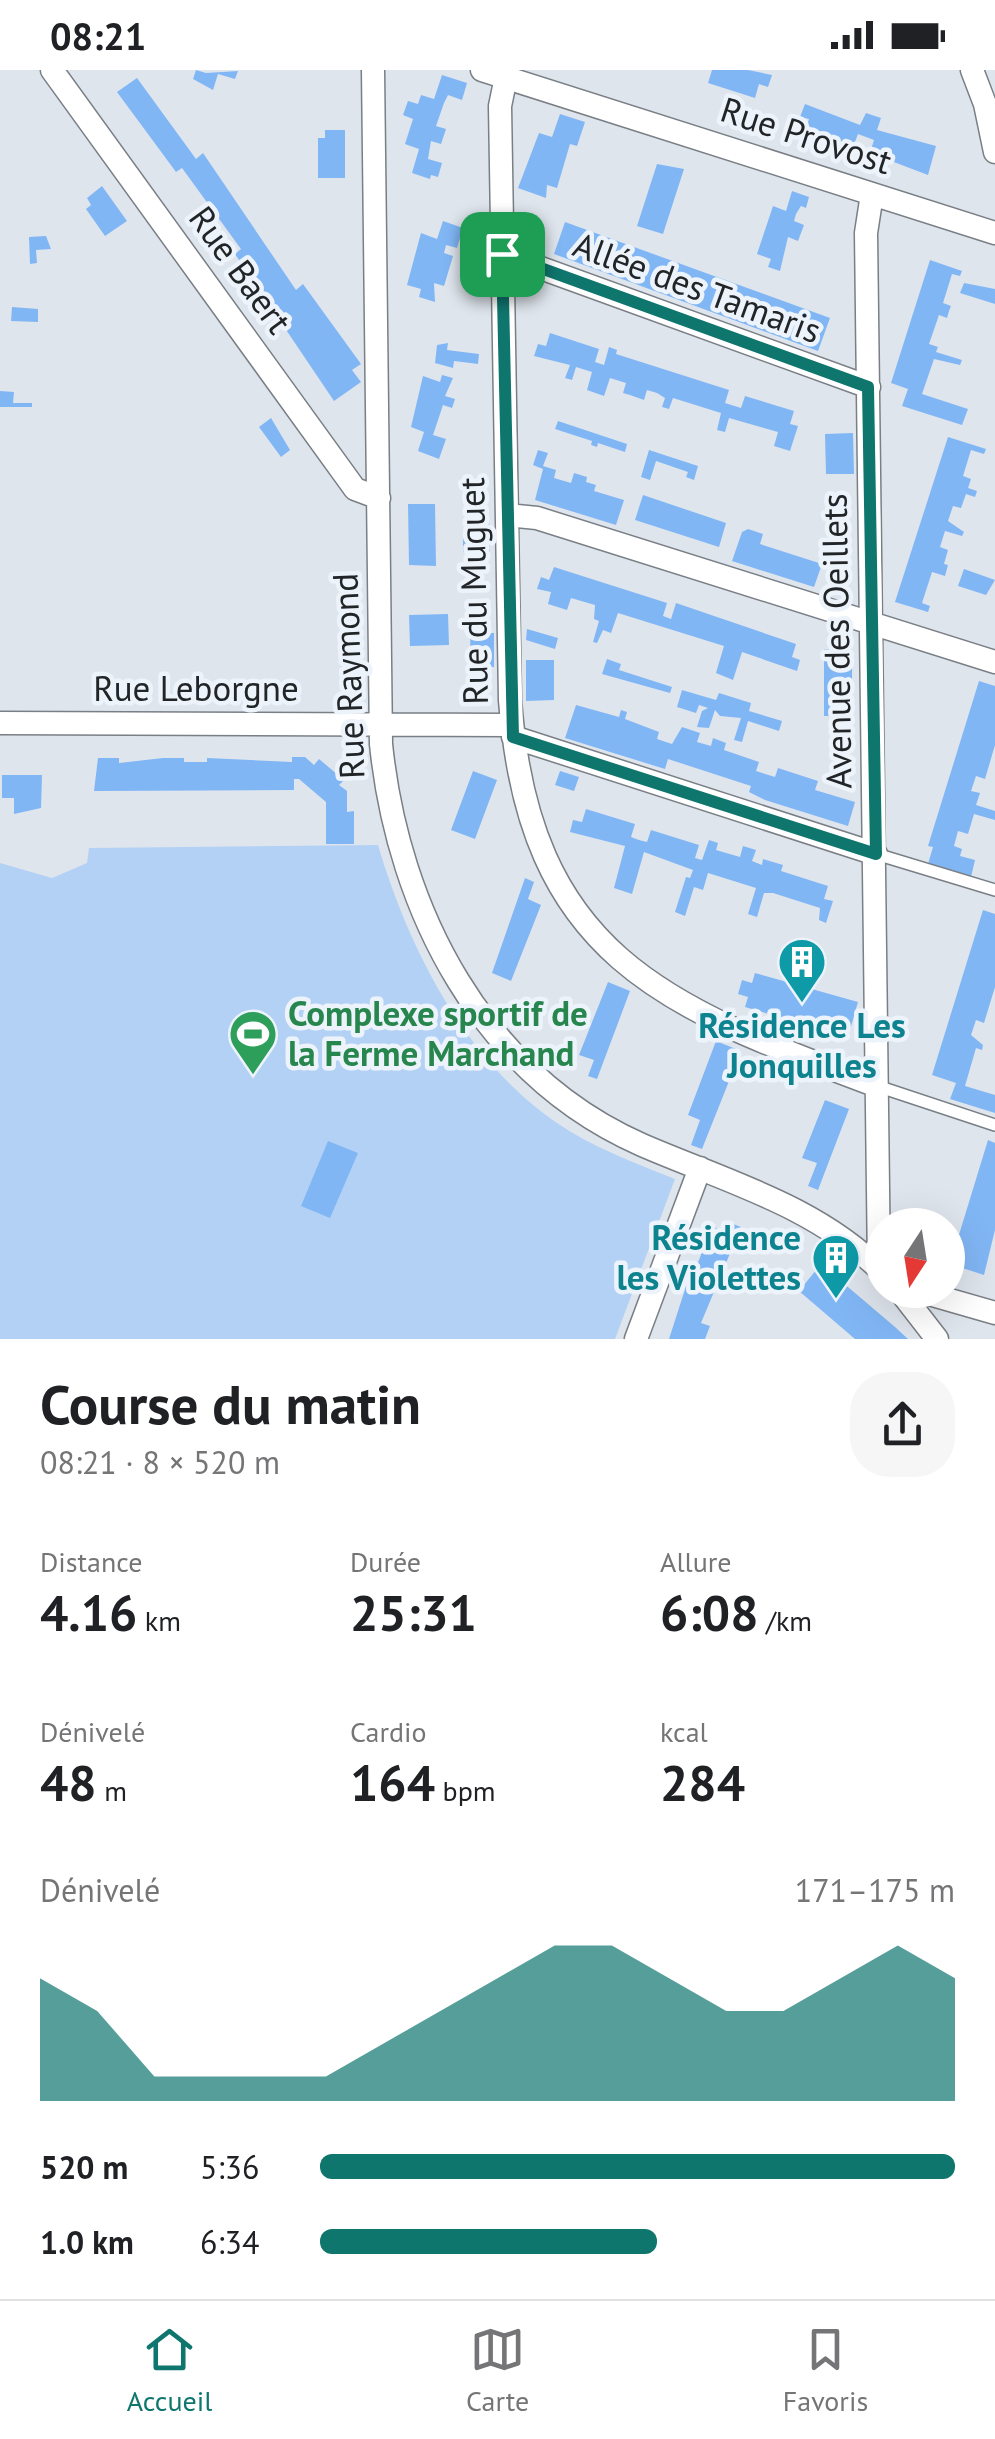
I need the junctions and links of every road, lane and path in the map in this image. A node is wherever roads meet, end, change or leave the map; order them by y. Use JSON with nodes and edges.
{"nodes":[{"id":1,"x":52,"y":70,"type":"edge"},
{"id":2,"x":373,"y":70,"type":"edge"},
{"id":3,"x":482,"y":70,"type":"edge"},
{"id":4,"x":972,"y":70,"type":"edge"},
{"id":5,"x":521,"y":77,"type":"edge"},
{"id":6,"x":995,"y":152,"type":"edge"},
{"id":7,"x":872,"y":194,"type":"junction"},
{"id":8,"x":995,"y":233,"type":"edge"},
{"id":9,"x":502,"y":254,"type":"junction"},
{"id":10,"x":868,"y":387,"type":"junction"},
{"id":11,"x":379,"y":498,"type":"junction"},
{"id":12,"x":507,"y":514,"type":"junction"},
{"id":13,"x":871,"y":624,"type":"junction"},
{"id":14,"x":995,"y":662,"type":"edge"},
{"id":15,"x":0,"y":723,"type":"edge"},
{"id":16,"x":380,"y":725,"type":"junction"},
{"id":17,"x":512,"y":731,"type":"junction"},
{"id":18,"x":876,"y":854,"type":"junction"},
{"id":19,"x":995,"y":890,"type":"edge"},
{"id":20,"x":878,"y":1086,"type":"junction"},
{"id":21,"x":995,"y":1125,"type":"edge"},
{"id":22,"x":700,"y":1168,"type":"junction"},
{"id":23,"x":880,"y":1208,"type":"edge"},
{"id":24,"x":865,"y":1259,"type":"edge"},
{"id":25,"x":965,"y":1304,"type":"edge"},
{"id":26,"x":913,"y":1308,"type":"edge"},
{"id":27,"x":995,"y":1313,"type":"edge"},
{"id":28,"x":636,"y":1339,"type":"edge"},
{"id":29,"x":937,"y":1339,"type":"edge"}],
"edges":[{"from":1,"to":11,"type":"street","name":"Rue Baert"},
{"from":2,"to":11,"type":"street","name":"Rue Raymond"},
{"from":3,"to":5,"type":"street","name":"Rue Provost"},
{"from":4,"to":6,"type":"street"},
{"from":5,"to":7,"type":"street","name":"Rue Provost"},
{"from":5,"to":9,"type":"street","name":"Rue du Muguet"},
{"from":7,"to":8,"type":"street","name":"Rue Provost"},
{"from":7,"to":10,"type":"street","name":"Avenue des Oeillets"},
{"from":9,"to":10,"type":"street","name":"Allée des Tamaris"},
{"from":9,"to":12,"type":"street","name":"Rue du Muguet"},
{"from":10,"to":13,"type":"street","name":"Avenue des Oeillets"},
{"from":11,"to":16,"type":"street","name":"Rue Raymond"},
{"from":12,"to":13,"type":"street"},
{"from":12,"to":17,"type":"street","name":"Rue du Muguet"},
{"from":13,"to":14,"type":"street"},
{"from":13,"to":18,"type":"street","name":"Avenue des Oeillets"},
{"from":15,"to":16,"type":"street","name":"Rue Leborgne"},
{"from":16,"to":17,"type":"street","name":"Rue Leborgne"},
{"from":16,"to":22,"type":"street","name":"Rue Raymond"},
{"from":17,"to":18,"type":"street","name":"Rue Leborgne"},
{"from":17,"to":20,"type":"street","name":"Rue du Muguet"},
{"from":18,"to":19,"type":"lane"},
{"from":18,"to":20,"type":"street","name":"Avenue des Oeillets"},
{"from":20,"to":21,"type":"lane","name":"Rue du Muguet"},
{"from":20,"to":23,"type":"street","name":"Avenue des Oeillets"},
{"from":22,"to":24,"type":"street","name":"Rue Raymond"},
{"from":22,"to":28,"type":"street"},
{"from":25,"to":27,"type":"street"},
{"from":26,"to":29,"type":"street"}]}
